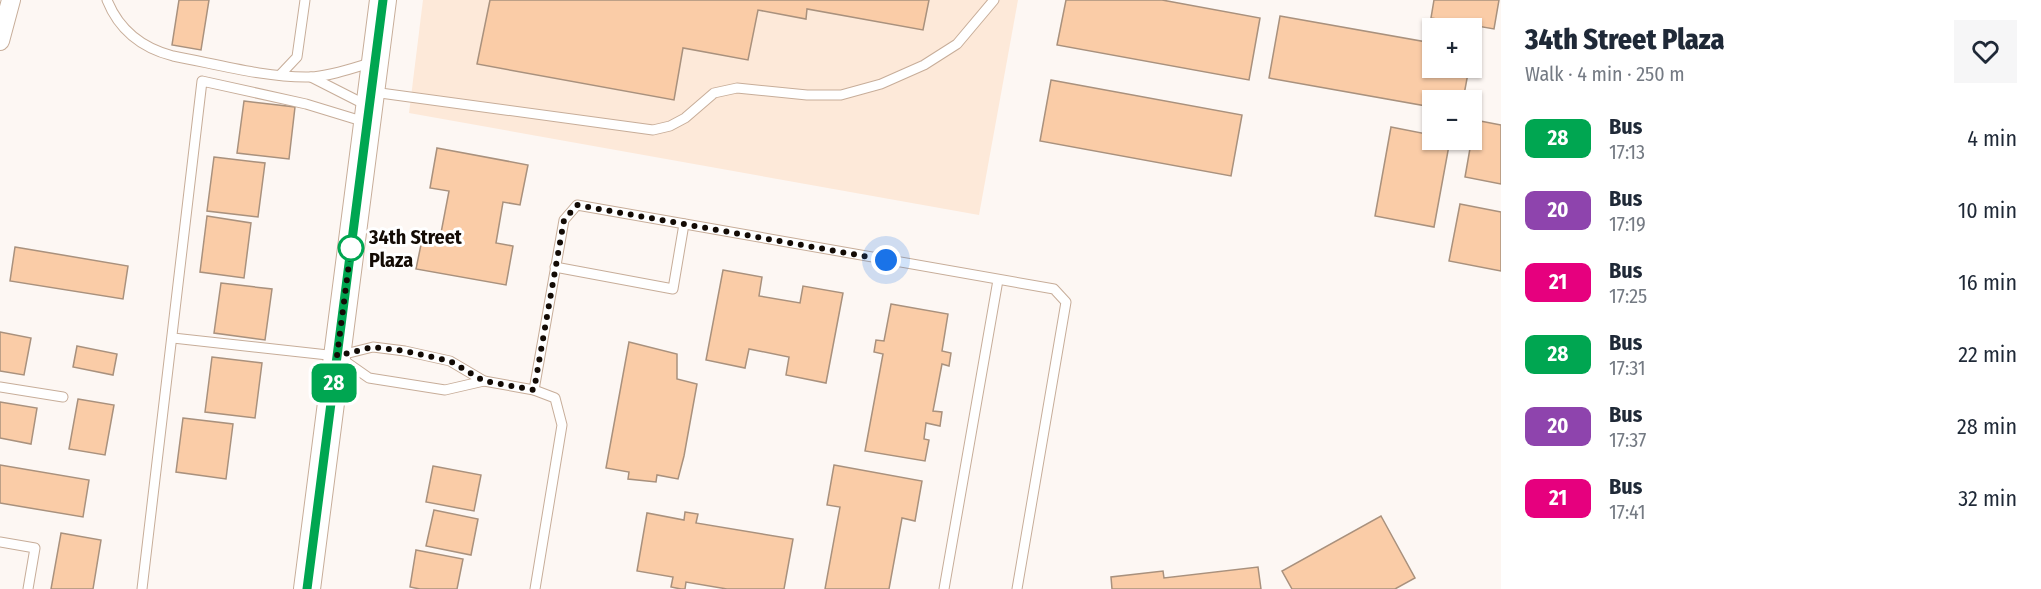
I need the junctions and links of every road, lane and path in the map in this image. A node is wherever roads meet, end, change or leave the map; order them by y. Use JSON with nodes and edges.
{"nodes":[{"id":1,"x":107,"y":0,"type":"edge"},
{"id":2,"x":305,"y":0,"type":"edge"},
{"id":3,"x":383,"y":0,"type":"edge"},
{"id":4,"x":994,"y":0,"type":"edge"},
{"id":5,"x":6,"y":10,"type":"edge"},
{"id":6,"x":0,"y":41,"type":"edge"},
{"id":7,"x":375,"y":61,"type":"junction"},
{"id":8,"x":280,"y":75,"type":"junction"},
{"id":9,"x":311,"y":77,"type":"junction"},
{"id":10,"x":369,"y":107,"type":"junction"},
{"id":11,"x":684,"y":224,"type":"junction"},
{"id":12,"x":555,"y":267,"type":"junction"},
{"id":13,"x":998,"y":280,"type":"junction"},
{"id":14,"x":173,"y":338,"type":"junction"},
{"id":15,"x":337,"y":356,"type":"junction"},
{"id":16,"x":484,"y":381,"type":"junction"},
{"id":17,"x":0,"y":387,"type":"edge"},
{"id":18,"x":534,"y":390,"type":"junction"},
{"id":19,"x":63,"y":397,"type":"dead end"},
{"id":20,"x":0,"y":542,"type":"edge"},
{"id":21,"x":28,"y":589,"type":"edge"},
{"id":22,"x":142,"y":589,"type":"edge"},
{"id":23,"x":307,"y":589,"type":"edge"},
{"id":24,"x":535,"y":589,"type":"edge"},
{"id":25,"x":944,"y":589,"type":"edge"},
{"id":26,"x":1017,"y":589,"type":"edge"}],
"edges":[{"from":1,"to":8,"type":"lane"},
{"from":2,"to":8,"type":"lane"},
{"from":3,"to":7,"type":"main road"},
{"from":4,"to":10,"type":"lane"},
{"from":5,"to":6,"type":"street"},
{"from":7,"to":9,"type":"lane"},
{"from":7,"to":10,"type":"main road"},
{"from":8,"to":9,"type":"lane"},
{"from":9,"to":10,"type":"lane"},
{"from":10,"to":14,"type":"lane"},
{"from":10,"to":15,"type":"main road"},
{"from":11,"to":12,"type":"lane"},
{"from":11,"to":12,"type":"lane"},
{"from":11,"to":13,"type":"lane"},
{"from":12,"to":18,"type":"lane"},
{"from":13,"to":25,"type":"lane"},
{"from":13,"to":26,"type":"lane"},
{"from":14,"to":15,"type":"lane"},
{"from":14,"to":22,"type":"lane"},
{"from":15,"to":16,"type":"lane"},
{"from":15,"to":16,"type":"lane"},
{"from":15,"to":23,"type":"main road"},
{"from":16,"to":18,"type":"lane"},
{"from":17,"to":19,"type":"lane"},
{"from":18,"to":24,"type":"lane"},
{"from":20,"to":21,"type":"lane"}]}
